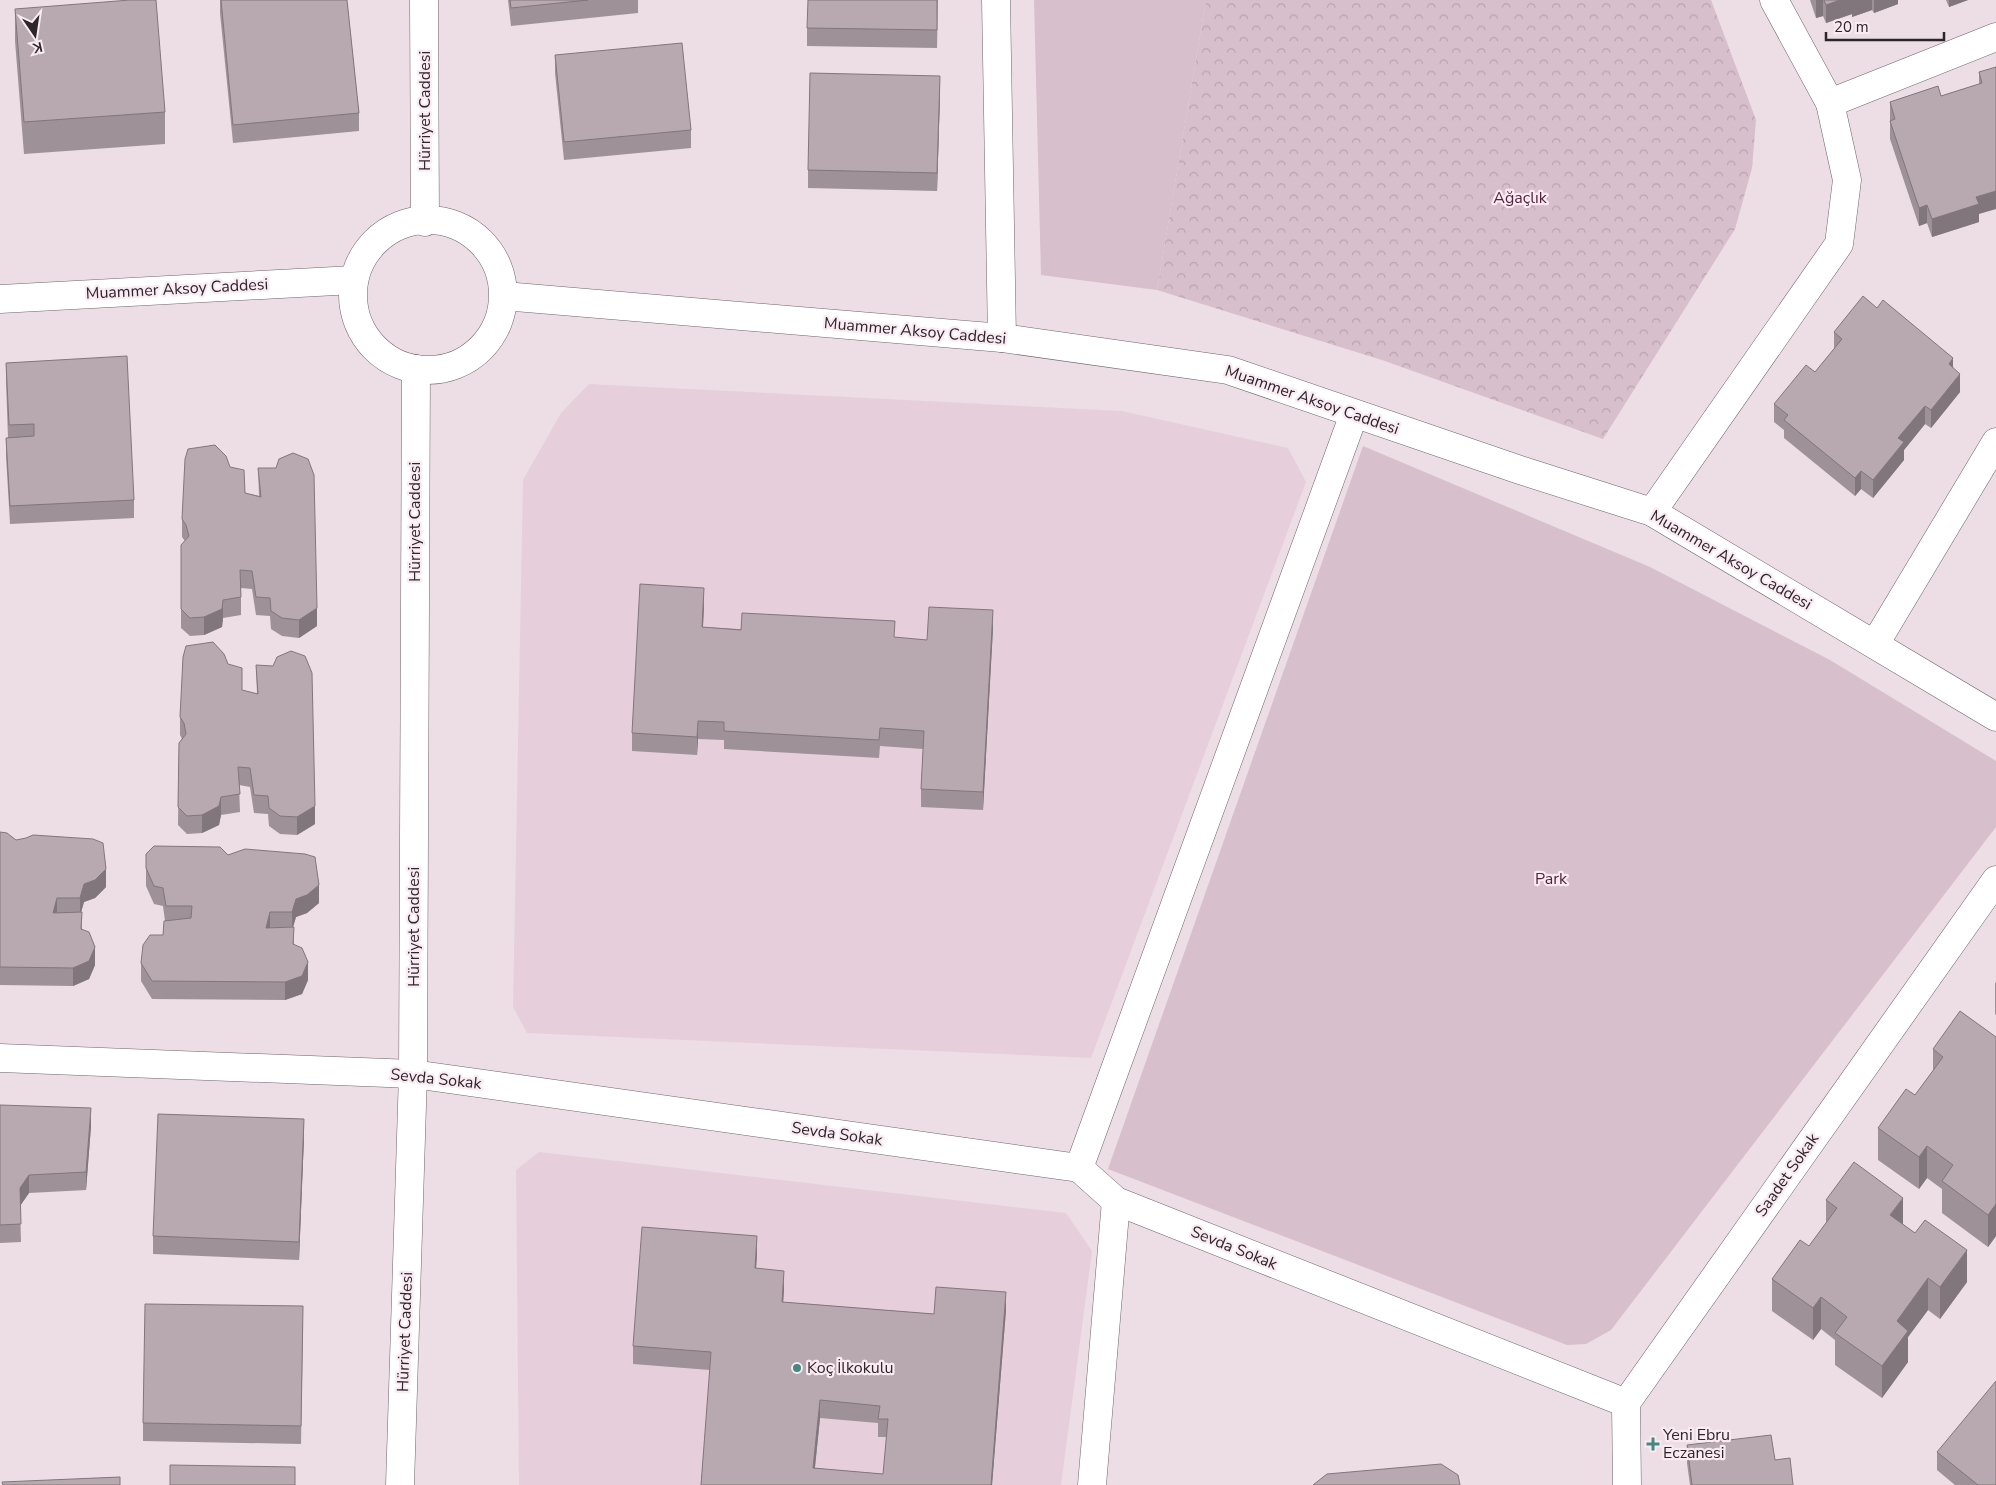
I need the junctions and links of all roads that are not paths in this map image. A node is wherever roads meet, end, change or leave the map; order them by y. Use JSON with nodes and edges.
{"nodes":[{"id":1,"x":424,"y":0,"type":"edge"},
{"id":2,"x":996,"y":0,"type":"edge"},
{"id":3,"x":1774,"y":0,"type":"edge"},
{"id":4,"x":1996,"y":37,"type":"edge"},
{"id":5,"x":1830,"y":103,"type":"junction"},
{"id":6,"x":425,"y":222,"type":"junction"},
{"id":7,"x":354,"y":280,"type":"junction"},
{"id":8,"x":504,"y":296,"type":"junction"},
{"id":9,"x":0,"y":299,"type":"edge"},
{"id":10,"x":1002,"y":338,"type":"junction"},
{"id":11,"x":416,"y":369,"type":"junction"},
{"id":12,"x":1354,"y":414,"type":"junction"},
{"id":13,"x":1996,"y":442,"type":"edge"},
{"id":14,"x":1652,"y":512,"type":"junction"},
{"id":15,"x":1875,"y":644,"type":"junction"},
{"id":16,"x":1996,"y":717,"type":"edge"},
{"id":17,"x":1996,"y":880,"type":"edge"},
{"id":18,"x":0,"y":1058,"type":"edge"},
{"id":19,"x":413,"y":1074,"type":"junction"},
{"id":20,"x":1079,"y":1168,"type":"junction"},
{"id":21,"x":1116,"y":1201,"type":"junction"},
{"id":22,"x":1626,"y":1403,"type":"junction"},
{"id":23,"x":400,"y":1485,"type":"edge"},
{"id":24,"x":1092,"y":1485,"type":"edge"},
{"id":25,"x":1627,"y":1485,"type":"edge"}],
"edges":[{"from":1,"to":6,"type":"street","name":"Hürriyet Caddesi"},
{"from":2,"to":10,"type":"street"},
{"from":3,"to":5,"type":"street"},
{"from":4,"to":5,"type":"street"},
{"from":5,"to":14,"type":"street"},
{"from":6,"to":7,"type":"street"},
{"from":6,"to":8,"type":"street"},
{"from":7,"to":9,"type":"street","name":"Muammer Aksoy Caddesi"},
{"from":7,"to":11,"type":"street"},
{"from":8,"to":10,"type":"street","name":"Muammer Aksoy Caddesi"},
{"from":8,"to":11,"type":"street"},
{"from":10,"to":12,"type":"street","name":"Muammer Aksoy Caddesi"},
{"from":11,"to":19,"type":"street","name":"Hürriyet Caddesi"},
{"from":12,"to":14,"type":"street","name":"Muammer Aksoy Caddesi"},
{"from":12,"to":20,"type":"street"},
{"from":13,"to":15,"type":"street"},
{"from":14,"to":15,"type":"street","name":"Muammer Aksoy Caddesi"},
{"from":15,"to":16,"type":"street","name":"Muammer Aksoy Caddesi"},
{"from":17,"to":22,"type":"street","name":"Saadet Sokak"},
{"from":18,"to":19,"type":"street","name":"Sevda Sokak"},
{"from":19,"to":20,"type":"street","name":"Sevda Sokak"},
{"from":19,"to":23,"type":"street","name":"Hürriyet Caddesi"},
{"from":20,"to":21,"type":"street","name":"Sevda Sokak"},
{"from":21,"to":22,"type":"street","name":"Sevda Sokak"},
{"from":21,"to":24,"type":"street"},
{"from":22,"to":25,"type":"street"}]}
